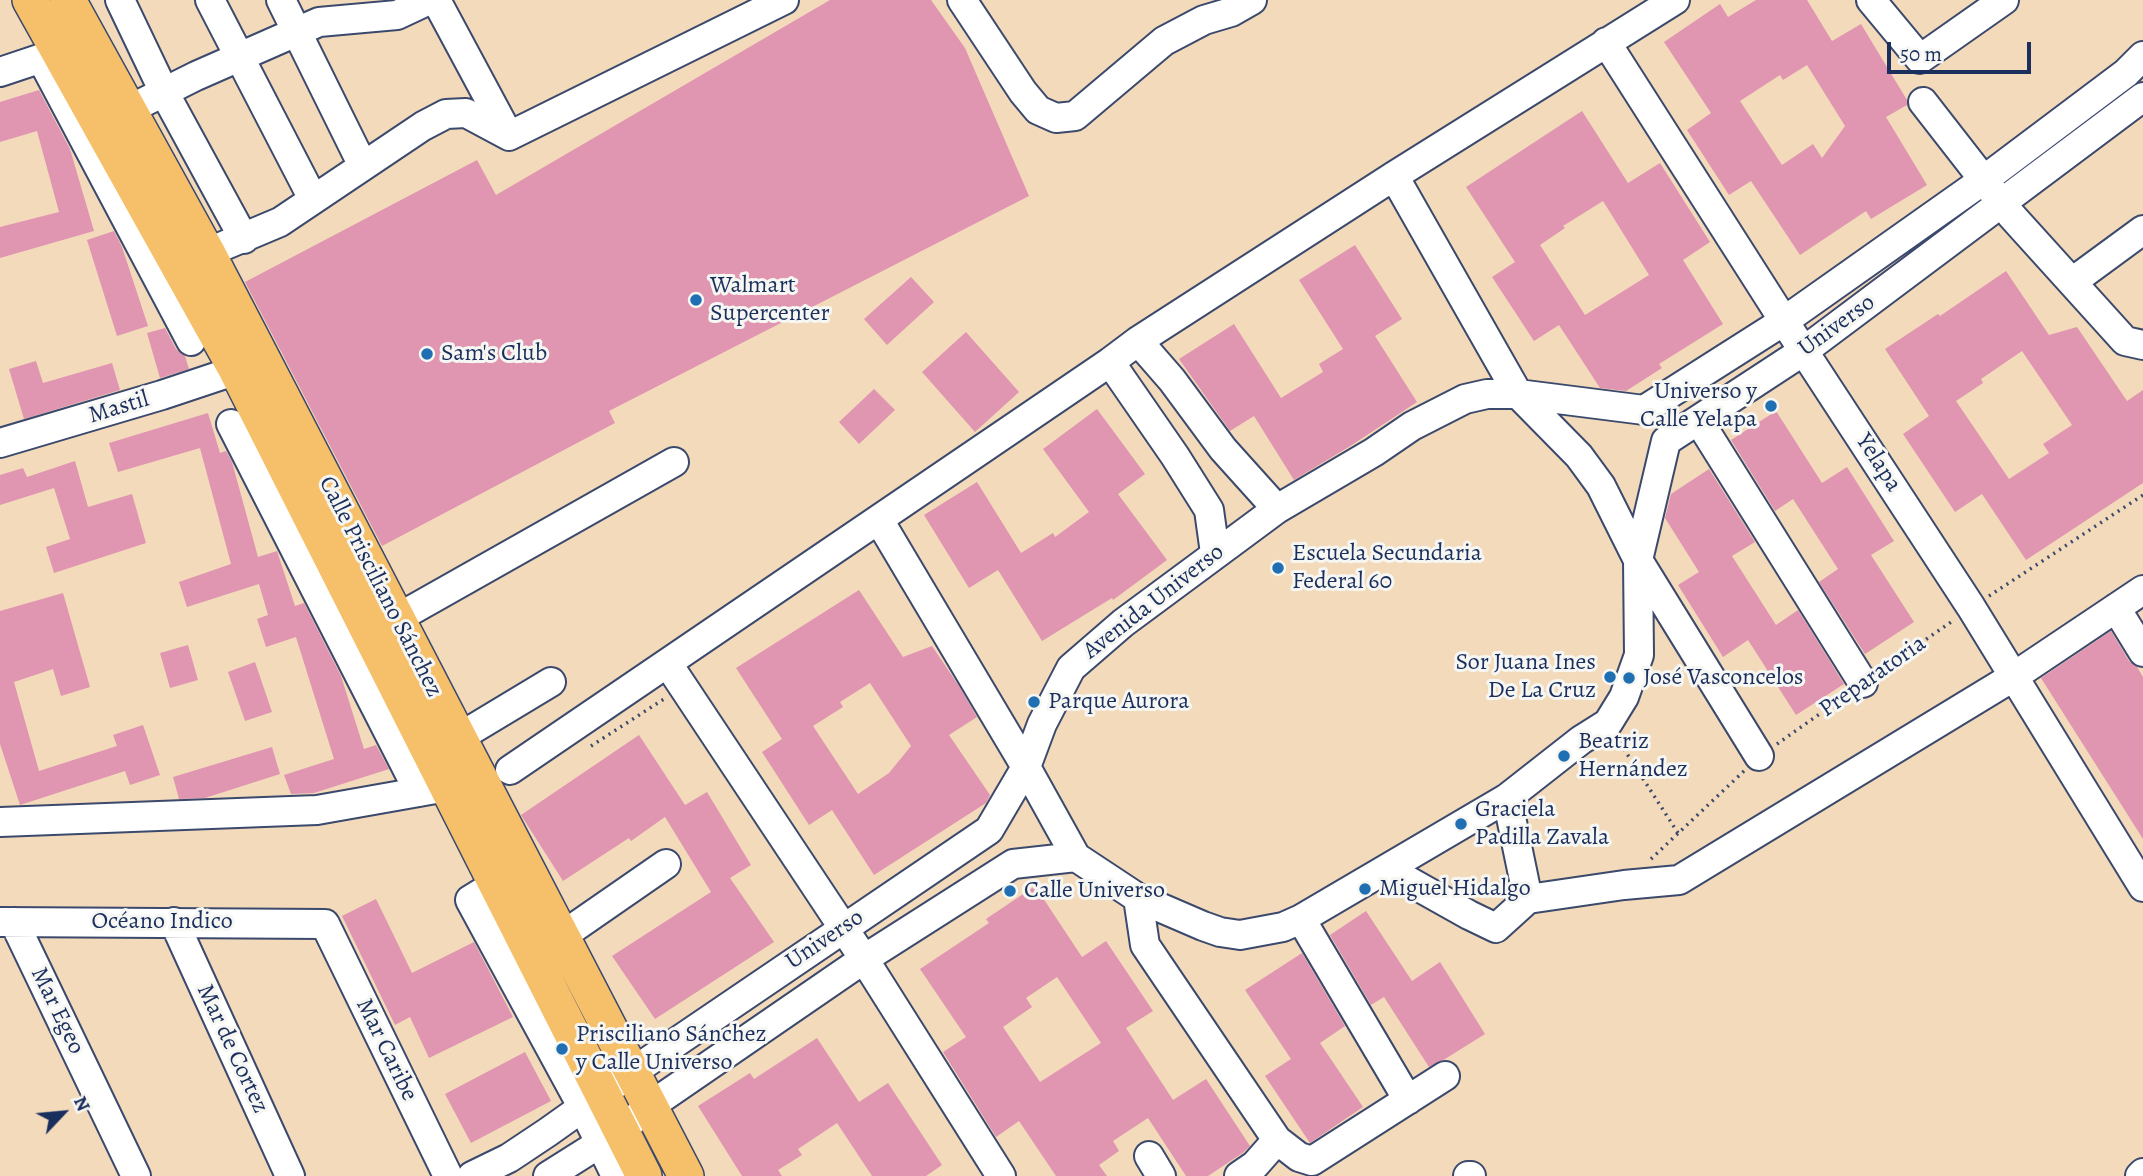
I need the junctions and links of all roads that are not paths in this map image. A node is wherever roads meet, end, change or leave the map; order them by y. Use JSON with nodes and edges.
{"nodes":[{"id":1,"x":30,"y":0,"type":"edge"},
{"id":2,"x":68,"y":0,"type":"edge"},
{"id":3,"x":120,"y":0,"type":"edge"},
{"id":4,"x":210,"y":0,"type":"edge"},
{"id":5,"x":281,"y":0,"type":"edge"},
{"id":6,"x":429,"y":0,"type":"edge"},
{"id":7,"x":436,"y":0,"type":"edge"},
{"id":8,"x":784,"y":0,"type":"edge"},
{"id":9,"x":962,"y":0,"type":"edge"},
{"id":10,"x":1252,"y":0,"type":"edge"},
{"id":11,"x":1675,"y":0,"type":"edge"},
{"id":12,"x":1871,"y":0,"type":"edge"},
{"id":13,"x":2004,"y":0,"type":"edge"},
{"id":14,"x":296,"y":32,"type":"junction"},
{"id":15,"x":1606,"y":42,"type":"junction"},
{"id":16,"x":50,"y":55,"type":"junction"},
{"id":17,"x":239,"y":57,"type":"junction"},
{"id":18,"x":0,"y":72,"type":"edge"},
{"id":19,"x":2139,"y":79,"type":"edge"},
{"id":20,"x":164,"y":92,"type":"junction"},
{"id":21,"x":1923,"y":102,"type":"dead end"},
{"id":22,"x":128,"y":110,"type":"junction"},
{"id":23,"x":509,"y":135,"type":"junction"},
{"id":24,"x":363,"y":166,"type":"junction"},
{"id":25,"x":1394,"y":176,"type":"junction"},
{"id":26,"x":1984,"y":179,"type":"junction"},
{"id":27,"x":313,"y":199,"type":"junction"},
{"id":28,"x":2003,"y":203,"type":"junction"},
{"id":29,"x":2143,"y":230,"type":"edge"},
{"id":30,"x":244,"y":239,"type":"junction"},
{"id":31,"x":193,"y":259,"type":"junction"},
{"id":32,"x":2072,"y":282,"type":"junction"},
{"id":33,"x":1784,"y":321,"type":"junction"},
{"id":34,"x":191,"y":341,"type":"dead end"},
{"id":35,"x":1138,"y":341,"type":"junction"},
{"id":36,"x":2143,"y":345,"type":"edge"},
{"id":37,"x":1805,"y":350,"type":"junction"},
{"id":38,"x":1110,"y":362,"type":"junction"},
{"id":39,"x":250,"y":365,"type":"junction"},
{"id":40,"x":1518,"y":394,"type":"junction"},
{"id":41,"x":1644,"y":410,"type":"junction"},
{"id":42,"x":1699,"y":421,"type":"junction"},
{"id":43,"x":231,"y":424,"type":"dead end"},
{"id":44,"x":1666,"y":441,"type":"junction"},
{"id":45,"x":0,"y":443,"type":"edge"},
{"id":46,"x":674,"y":462,"type":"dead end"},
{"id":47,"x":1278,"y":509,"type":"junction"},
{"id":48,"x":879,"y":520,"type":"junction"},
{"id":49,"x":1215,"y":553,"type":"junction"},
{"id":50,"x":1638,"y":560,"type":"junction"},
{"id":51,"x":2143,"y":590,"type":"edge"},
{"id":52,"x":2116,"y":608,"type":"junction"},
{"id":53,"x":396,"y":619,"type":"junction"},
{"id":54,"x":2143,"y":652,"type":"edge"},
{"id":55,"x":668,"y":664,"type":"junction"},
{"id":56,"x":2013,"y":677,"type":"junction"},
{"id":57,"x":551,"y":682,"type":"dead end"},
{"id":58,"x":1863,"y":683,"type":"road end"},
{"id":59,"x":458,"y":738,"type":"junction"},
{"id":60,"x":1759,"y":756,"type":"road end"},
{"id":61,"x":1026,"y":767,"type":"junction"},
{"id":62,"x":510,"y":770,"type":"dead end"},
{"id":63,"x":433,"y":789,"type":"junction"},
{"id":64,"x":1507,"y":797,"type":"junction"},
{"id":65,"x":0,"y":822,"type":"edge"},
{"id":66,"x":989,"y":830,"type":"junction"},
{"id":67,"x":1076,"y":857,"type":"junction"},
{"id":68,"x":666,"y":864,"type":"dead end"},
{"id":69,"x":1013,"y":864,"type":"junction"},
{"id":70,"x":1387,"y":869,"type":"junction"},
{"id":71,"x":2143,"y":887,"type":"edge"},
{"id":72,"x":1138,"y":898,"type":"junction"},
{"id":73,"x":1528,"y":899,"type":"junction"},
{"id":74,"x":1301,"y":919,"type":"junction"},
{"id":75,"x":7,"y":922,"type":"edge"},
{"id":76,"x":174,"y":922,"type":"junction"},
{"id":77,"x":325,"y":924,"type":"joint"},
{"id":78,"x":842,"y":928,"type":"junction"},
{"id":79,"x":562,"y":936,"type":"junction"},
{"id":80,"x":864,"y":959,"type":"junction"},
{"id":81,"x":631,"y":1073,"type":"junction"},
{"id":82,"x":1445,"y":1076,"type":"dead end"},
{"id":83,"x":1408,"y":1100,"type":"junction"},
{"id":84,"x":593,"y":1102,"type":"junction"},
{"id":85,"x":650,"y":1106,"type":"junction"},
{"id":86,"x":610,"y":1136,"type":"junction"},
{"id":87,"x":1277,"y":1140,"type":"junction"},
{"id":88,"x":136,"y":1176,"type":"edge"},
{"id":89,"x":290,"y":1176,"type":"edge"},
{"id":90,"x":448,"y":1176,"type":"edge"},
{"id":91,"x":472,"y":1176,"type":"edge"},
{"id":92,"x":548,"y":1176,"type":"edge"},
{"id":93,"x":616,"y":1176,"type":"edge"},
{"id":94,"x":644,"y":1176,"type":"edge"},
{"id":95,"x":686,"y":1176,"type":"edge"},
{"id":96,"x":1001,"y":1176,"type":"edge"},
{"id":97,"x":1239,"y":1176,"type":"edge"}],
"edges":[{"from":1,"to":16,"type":"main road","name":"Calle Prisciliano Sánchez"},
{"from":2,"to":22,"type":"main road","name":"Calle Prisciliano Sánchez"},
{"from":3,"to":20,"type":"street"},
{"from":4,"to":17,"type":"street"},
{"from":5,"to":14,"type":"street"},
{"from":6,"to":14,"type":"street"},
{"from":7,"to":23,"type":"street"},
{"from":8,"to":23,"type":"street"},
{"from":9,"to":10,"type":"street"},
{"from":11,"to":15,"type":"street"},
{"from":12,"to":13,"type":"street"},
{"from":14,"to":17,"type":"street"},
{"from":14,"to":24,"type":"street"},
{"from":15,"to":25,"type":"street"},
{"from":15,"to":33,"type":"street","name":"Yelapa"},
{"from":16,"to":18,"type":"street"},
{"from":16,"to":31,"type":"main road","name":"Calle Prisciliano Sánchez"},
{"from":16,"to":34,"type":"street"},
{"from":17,"to":20,"type":"street"},
{"from":17,"to":27,"type":"street"},
{"from":19,"to":26,"type":"street","name":"Universo"},
{"from":19,"to":28,"type":"street","name":"Universo"},
{"from":20,"to":22,"type":"street"},
{"from":20,"to":30,"type":"street"},
{"from":21,"to":26,"type":"street"},
{"from":22,"to":31,"type":"main road","name":"Calle Prisciliano Sánchez"},
{"from":23,"to":24,"type":"street"},
{"from":24,"to":27,"type":"street"},
{"from":25,"to":35,"type":"street"},
{"from":25,"to":40,"type":"street"},
{"from":26,"to":28,"type":"street"},
{"from":26,"to":33,"type":"street","name":"Universo"},
{"from":27,"to":30,"type":"street"},
{"from":28,"to":32,"type":"street"},
{"from":28,"to":37,"type":"street","name":"Universo"},
{"from":29,"to":32,"type":"street"},
{"from":30,"to":31,"type":"street"},
{"from":31,"to":39,"type":"main road","name":"Calle Prisciliano Sánchez"},
{"from":32,"to":36,"type":"street"},
{"from":33,"to":37,"type":"street","name":"Yelapa"},
{"from":33,"to":41,"type":"street","name":"Universo"},
{"from":35,"to":38,"type":"street"},
{"from":35,"to":47,"type":"street"},
{"from":37,"to":42,"type":"street","name":"Universo"},
{"from":37,"to":56,"type":"street","name":"Yelapa"},
{"from":38,"to":48,"type":"street"},
{"from":38,"to":49,"type":"street"},
{"from":39,"to":45,"type":"street","name":"Mastil"},
{"from":39,"to":53,"type":"main road","name":"Calle Prisciliano Sánchez"},
{"from":39,"to":63,"type":"main road","name":"Calle Prisciliano Sánchez"},
{"from":40,"to":41,"type":"street"},
{"from":40,"to":47,"type":"street","name":"Avenida Universo"},
{"from":40,"to":50,"type":"street"},
{"from":41,"to":44,"type":"street"},
{"from":42,"to":44,"type":"street","name":"Universo"},
{"from":42,"to":58,"type":"street"},
{"from":43,"to":63,"type":"street"},
{"from":44,"to":50,"type":"street"},
{"from":46,"to":53,"type":"street"},
{"from":47,"to":49,"type":"street","name":"Avenida Universo"},
{"from":48,"to":55,"type":"street"},
{"from":48,"to":61,"type":"street"},
{"from":49,"to":61,"type":"street","name":"Avenida Universo"},
{"from":50,"to":60,"type":"street"},
{"from":50,"to":64,"type":"street"},
{"from":51,"to":52,"type":"street"},
{"from":52,"to":54,"type":"street"},
{"from":52,"to":56,"type":"street"},
{"from":53,"to":59,"type":"main road","name":"Calle Prisciliano Sánchez"},
{"from":55,"to":62,"type":"street"},
{"from":55,"to":78,"type":"street"},
{"from":56,"to":71,"type":"street","name":"Yelapa"},
{"from":56,"to":73,"type":"street"},
{"from":57,"to":59,"type":"street"},
{"from":59,"to":79,"type":"main road","name":"Calle Prisciliano Sánchez"},
{"from":61,"to":66,"type":"street","name":"Universo"},
{"from":61,"to":67,"type":"street"},
{"from":63,"to":65,"type":"street"},
{"from":63,"to":84,"type":"main road","name":"Calle Prisciliano Sánchez"},
{"from":64,"to":70,"type":"street"},
{"from":64,"to":73,"type":"street"},
{"from":66,"to":69,"type":"street"},
{"from":66,"to":78,"type":"street","name":"Universo"},
{"from":67,"to":69,"type":"street","name":"Universo"},
{"from":67,"to":72,"type":"street"},
{"from":68,"to":79,"type":"street"},
{"from":69,"to":80,"type":"street","name":"Universo"},
{"from":70,"to":73,"type":"street"},
{"from":70,"to":74,"type":"street"},
{"from":72,"to":74,"type":"street"},
{"from":72,"to":87,"type":"street"},
{"from":74,"to":83,"type":"street"},
{"from":75,"to":76,"type":"street","name":"Océano Indico"},
{"from":75,"to":88,"type":"street","name":"Mar Egeo"},
{"from":76,"to":77,"type":"street","name":"Océano Indico"},
{"from":76,"to":89,"type":"street","name":"Mar de Cortez"},
{"from":77,"to":90,"type":"street","name":"Mar Caribe"},
{"from":78,"to":80,"type":"street"},
{"from":78,"to":81,"type":"street","name":"Universo"},
{"from":79,"to":81,"type":"main road","name":"Calle Prisciliano Sánchez"},
{"from":80,"to":85,"type":"street","name":"Universo"},
{"from":80,"to":96,"type":"street"},
{"from":81,"to":84,"type":"street","name":"Universo"},
{"from":81,"to":85,"type":"main road","name":"Calle Prisciliano Sánchez"},
{"from":82,"to":83,"type":"street"},
{"from":83,"to":87,"type":"street"},
{"from":84,"to":86,"type":"main road","name":"Calle Prisciliano Sánchez"},
{"from":84,"to":91,"type":"street","name":"Universo"},
{"from":85,"to":86,"type":"street","name":"Universo"},
{"from":85,"to":95,"type":"main road","name":"Calle Prisciliano Sánchez"},
{"from":86,"to":92,"type":"street","name":"Universo"},
{"from":86,"to":93,"type":"street"},
{"from":86,"to":94,"type":"main road","name":"Calle Prisciliano Sánchez"},
{"from":87,"to":97,"type":"street"}]}
